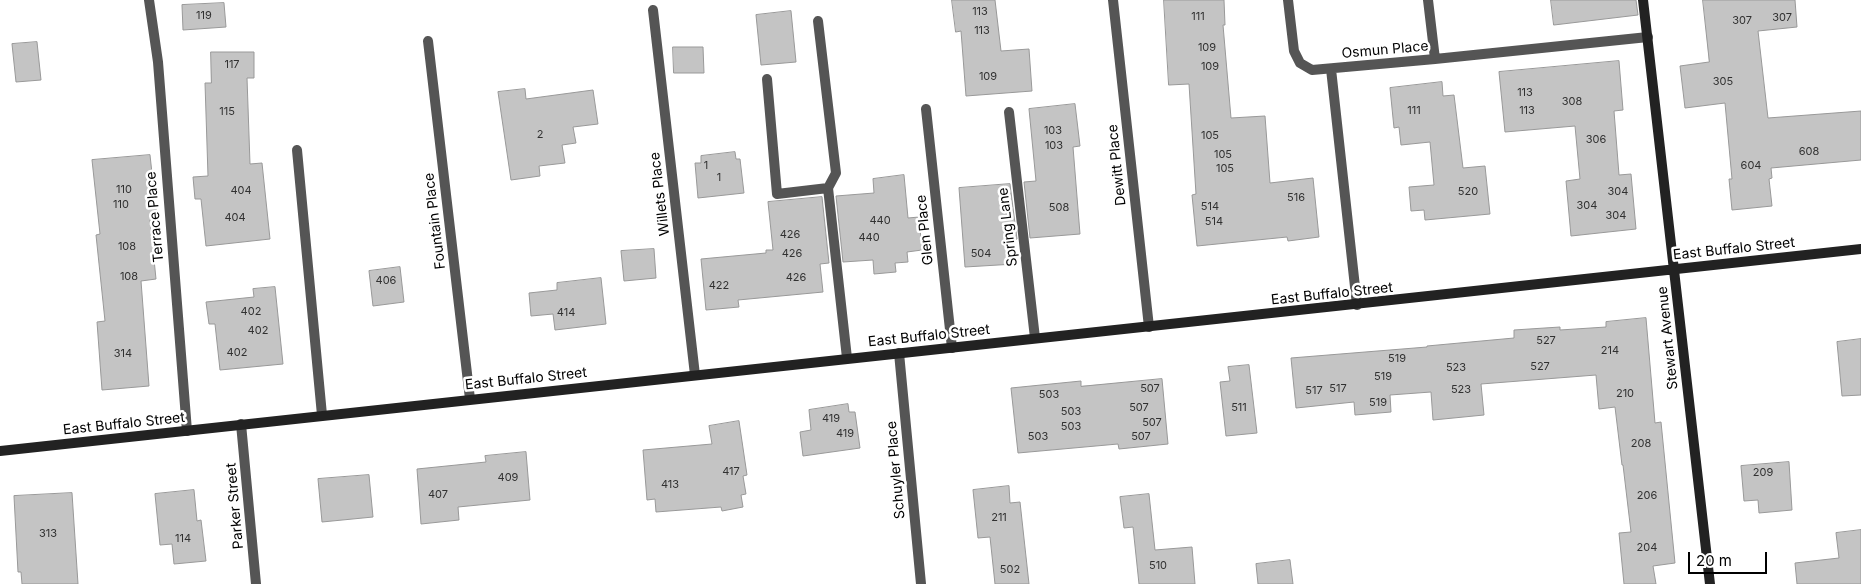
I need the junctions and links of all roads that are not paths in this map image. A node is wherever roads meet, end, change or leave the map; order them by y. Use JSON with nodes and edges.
{"nodes":[{"id":1,"x":149,"y":0,"type":"edge"},
{"id":2,"x":1113,"y":0,"type":"edge"},
{"id":3,"x":1288,"y":0,"type":"edge"},
{"id":4,"x":1428,"y":0,"type":"edge"},
{"id":5,"x":1643,"y":0,"type":"edge"},
{"id":6,"x":653,"y":10,"type":"dead end"},
{"id":7,"x":818,"y":21,"type":"dead end"},
{"id":8,"x":1648,"y":36,"type":"junction"},
{"id":9,"x":428,"y":41,"type":"dead end"},
{"id":10,"x":1435,"y":59,"type":"junction"},
{"id":11,"x":1332,"y":69,"type":"junction"},
{"id":12,"x":767,"y":79,"type":"dead end"},
{"id":13,"x":926,"y":109,"type":"dead end"},
{"id":14,"x":1008,"y":112,"type":"dead end"},
{"id":15,"x":297,"y":150,"type":"dead end"},
{"id":16,"x":828,"y":188,"type":"junction"},
{"id":17,"x":1861,"y":249,"type":"edge"},
{"id":18,"x":1675,"y":269,"type":"junction"},
{"id":19,"x":1357,"y":305,"type":"junction"},
{"id":20,"x":1149,"y":327,"type":"junction"},
{"id":21,"x":1036,"y":338,"type":"junction"},
{"id":22,"x":952,"y":348,"type":"junction"},
{"id":23,"x":899,"y":353,"type":"junction"},
{"id":24,"x":847,"y":358,"type":"junction"},
{"id":25,"x":695,"y":375,"type":"junction"},
{"id":26,"x":470,"y":399,"type":"junction"},
{"id":27,"x":322,"y":415,"type":"junction"},
{"id":28,"x":241,"y":424,"type":"junction"},
{"id":29,"x":187,"y":431,"type":"junction"},
{"id":30,"x":0,"y":451,"type":"edge"},
{"id":31,"x":256,"y":584,"type":"edge"},
{"id":32,"x":921,"y":584,"type":"edge"},
{"id":33,"x":1710,"y":584,"type":"edge"}],
"edges":[{"from":1,"to":29,"type":"street","name":"Terrace Place"},
{"from":2,"to":20,"type":"street","name":"Dewitt Place"},
{"from":3,"to":11,"type":"street"},
{"from":4,"to":10,"type":"street"},
{"from":5,"to":8,"type":"street","name":"Stewart Avenue"},
{"from":6,"to":25,"type":"street","name":"Willets Place"},
{"from":7,"to":16,"type":"street"},
{"from":8,"to":10,"type":"street","name":"Osmun Place"},
{"from":8,"to":18,"type":"street","name":"Stewart Avenue"},
{"from":9,"to":26,"type":"street","name":"Fountain Place"},
{"from":10,"to":11,"type":"street","name":"Osmun Place"},
{"from":11,"to":19,"type":"street","name":"Osmun Place"},
{"from":12,"to":16,"type":"street"},
{"from":13,"to":22,"type":"street","name":"Glen Place"},
{"from":14,"to":21,"type":"street","name":"Spring Lane"},
{"from":15,"to":27,"type":"street"},
{"from":16,"to":24,"type":"street"},
{"from":17,"to":18,"type":"street","name":"East Buffalo Street"},
{"from":18,"to":19,"type":"street","name":"East Buffalo Street"},
{"from":18,"to":33,"type":"street","name":"Stewart Avenue"},
{"from":19,"to":20,"type":"street","name":"East Buffalo Street"},
{"from":20,"to":21,"type":"street","name":"East Buffalo Street"},
{"from":21,"to":22,"type":"street","name":"East Buffalo Street"},
{"from":22,"to":23,"type":"street","name":"East Buffalo Street"},
{"from":23,"to":24,"type":"street","name":"East Buffalo Street"},
{"from":23,"to":32,"type":"street","name":"Schuyler Place"},
{"from":24,"to":25,"type":"street","name":"East Buffalo Street"},
{"from":25,"to":26,"type":"street","name":"East Buffalo Street"},
{"from":26,"to":27,"type":"street","name":"East Buffalo Street"},
{"from":27,"to":28,"type":"street","name":"East Buffalo Street"},
{"from":28,"to":29,"type":"street","name":"East Buffalo Street"},
{"from":28,"to":31,"type":"street","name":"Parker Street"},
{"from":29,"to":30,"type":"street","name":"East Buffalo Street"}]}
